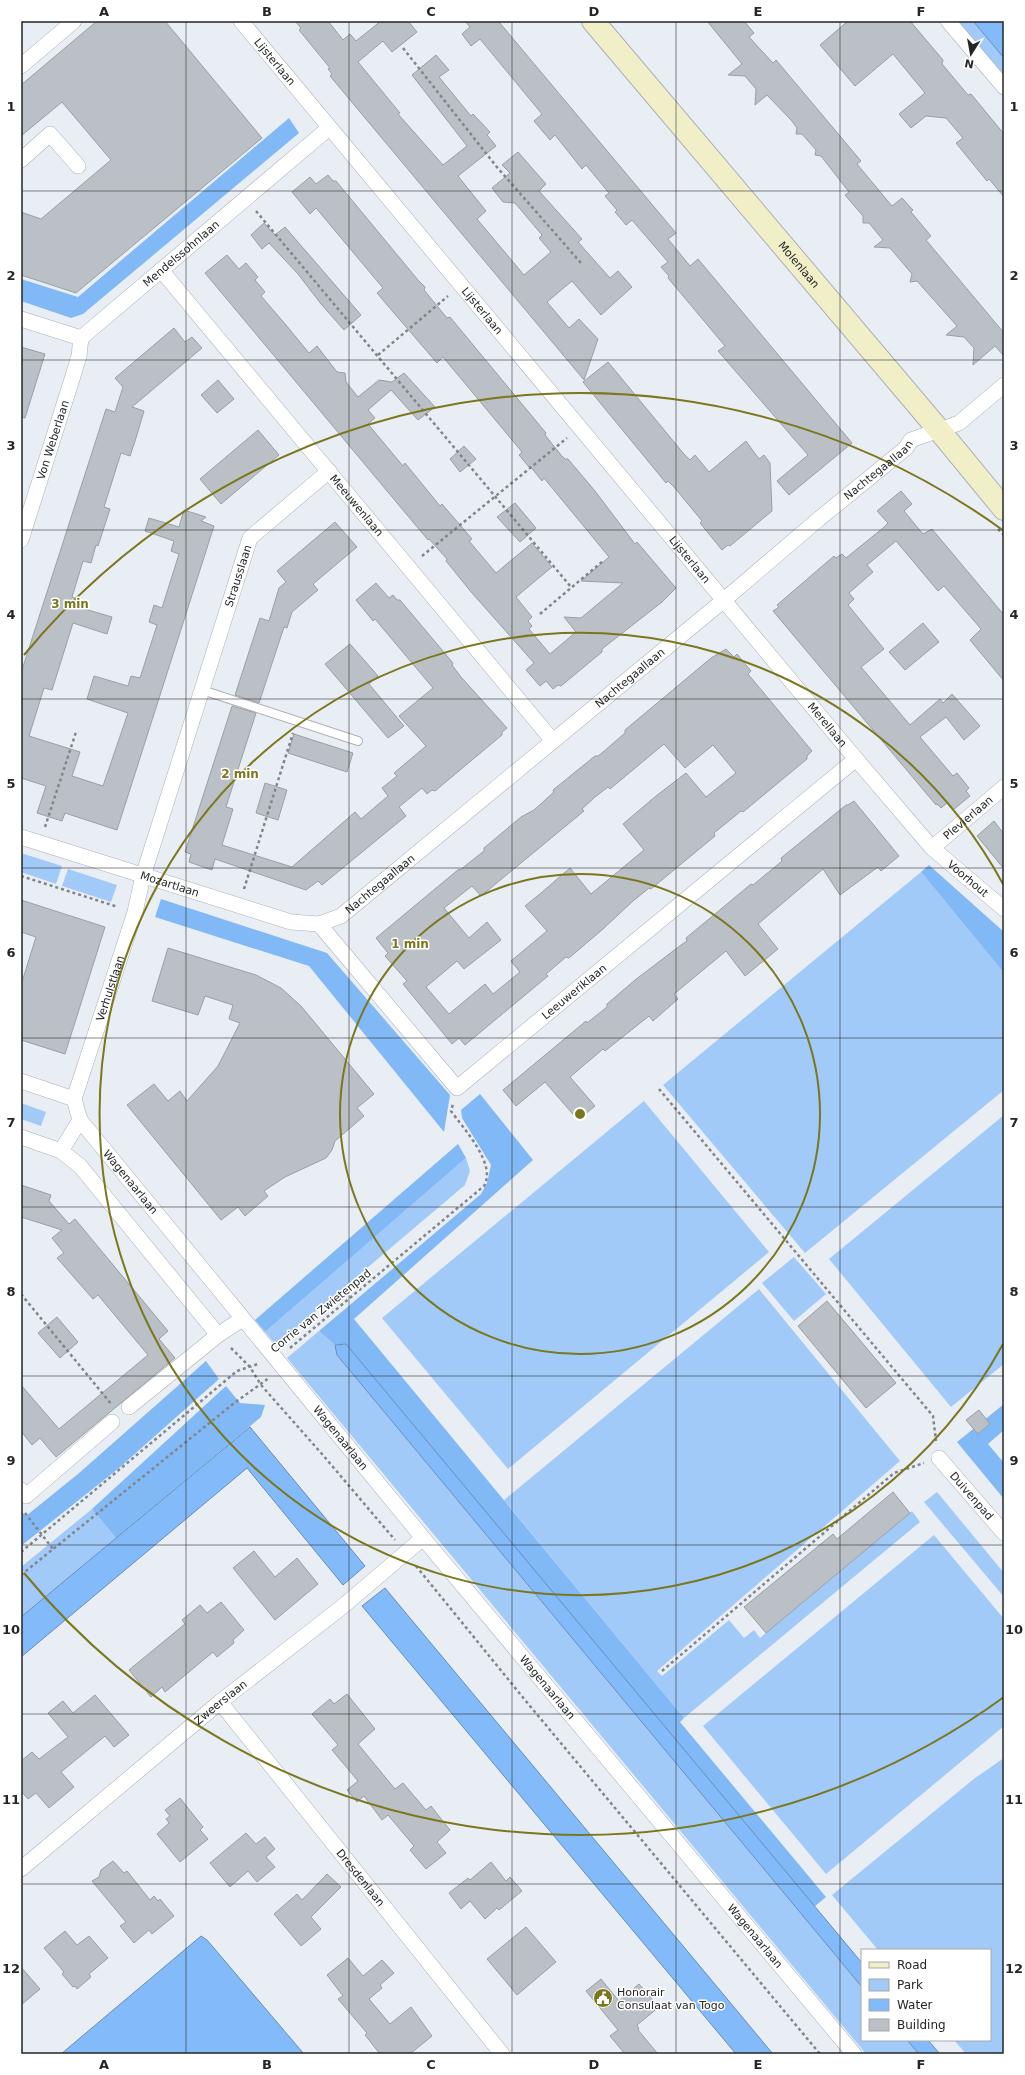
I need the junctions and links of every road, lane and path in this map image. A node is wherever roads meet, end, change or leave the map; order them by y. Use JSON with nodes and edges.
{"nodes":[{"id":1,"x":74,"y":21,"type":"edge"},
{"id":2,"x":241,"y":21,"type":"edge"},
{"id":3,"x":593,"y":21,"type":"edge"},
{"id":4,"x":948,"y":21,"type":"edge"},
{"id":5,"x":403,"y":48,"type":"dead end"},
{"id":6,"x":21,"y":66,"type":"edge"},
{"id":7,"x":1004,"y":87,"type":"edge"},
{"id":8,"x":329,"y":128,"type":"junction"},
{"id":9,"x":21,"y":160,"type":"edge"},
{"id":10,"x":78,"y":166,"type":"dead end"},
{"id":11,"x":245,"y":199,"type":"junction"},
{"id":12,"x":581,"y":263,"type":"dead end"},
{"id":13,"x":161,"y":270,"type":"junction"},
{"id":14,"x":460,"y":285,"type":"junction"},
{"id":15,"x":21,"y":319,"type":"edge"},
{"id":16,"x":81,"y":338,"type":"junction"},
{"id":17,"x":378,"y":355,"type":"junction"},
{"id":18,"x":1004,"y":385,"type":"edge"},
{"id":19,"x":580,"y":427,"type":"junction"},
{"id":20,"x":939,"y":430,"type":"junction"},
{"id":21,"x":329,"y":471,"type":"junction"},
{"id":22,"x":496,"y":498,"type":"junction"},
{"id":23,"x":1004,"y":509,"type":"edge"},
{"id":24,"x":21,"y":540,"type":"edge"},
{"id":25,"x":603,"y":561,"type":"dead end"},
{"id":26,"x":409,"y":567,"type":"junction"},
{"id":27,"x":571,"y":587,"type":"junction"},
{"id":28,"x":724,"y":600,"type":"junction"},
{"id":29,"x":540,"y":614,"type":"dead end"},
{"id":30,"x":202,"y":690,"type":"junction"},
{"id":31,"x":297,"y":721,"type":"junction"},
{"id":32,"x":76,"y":732,"type":"dead end"},
{"id":33,"x":358,"y":741,"type":"dead end"},
{"id":34,"x":553,"y":741,"type":"junction"},
{"id":35,"x":856,"y":759,"type":"junction"},
{"id":36,"x":1004,"y":787,"type":"edge"},
{"id":37,"x":21,"y":837,"type":"edge"},
{"id":38,"x":40,"y":843,"type":"junction"},
{"id":39,"x":932,"y":848,"type":"junction"},
{"id":40,"x":21,"y":876,"type":"edge"},
{"id":41,"x":143,"y":876,"type":"junction"},
{"id":42,"x":238,"y":906,"type":"junction"},
{"id":43,"x":1004,"y":908,"type":"edge"},
{"id":44,"x":135,"y":912,"type":"junction"},
{"id":45,"x":319,"y":924,"type":"junction"},
{"id":46,"x":21,"y":1081,"type":"edge"},
{"id":47,"x":458,"y":1088,"type":"junction"},
{"id":48,"x":660,"y":1089,"type":"dead end"},
{"id":49,"x":74,"y":1099,"type":"junction"},
{"id":50,"x":80,"y":1120,"type":"junction"},
{"id":51,"x":21,"y":1137,"type":"edge"},
{"id":52,"x":61,"y":1151,"type":"junction"},
{"id":53,"x":21,"y":1294,"type":"edge"},
{"id":54,"x":242,"y":1319,"type":"junction"},
{"id":55,"x":218,"y":1334,"type":"junction"},
{"id":56,"x":280,"y":1362,"type":"junction"},
{"id":57,"x":250,"y":1367,"type":"junction"},
{"id":58,"x":261,"y":1385,"type":"junction"},
{"id":59,"x":119,"y":1413,"type":"junction"},
{"id":60,"x":938,"y":1458,"type":"junction"},
{"id":61,"x":23,"y":1493,"type":"edge"},
{"id":62,"x":1004,"y":1533,"type":"edge"},
{"id":63,"x":42,"y":1535,"type":"junction"},
{"id":64,"x":423,"y":1538,"type":"junction"},
{"id":65,"x":53,"y":1549,"type":"junction"},
{"id":66,"x":21,"y":1552,"type":"edge"},
{"id":67,"x":405,"y":1552,"type":"junction"},
{"id":68,"x":21,"y":1575,"type":"edge"},
{"id":69,"x":662,"y":1672,"type":"dead end"},
{"id":70,"x":220,"y":1702,"type":"junction"},
{"id":71,"x":21,"y":1869,"type":"edge"},
{"id":72,"x":502,"y":2054,"type":"edge"},
{"id":73,"x":820,"y":2054,"type":"edge"},
{"id":74,"x":854,"y":2054,"type":"edge"}],
"edges":[{"from":1,"to":6,"type":"street"},
{"from":2,"to":8,"type":"street","name":"Lijsterlaan"},
{"from":3,"to":20,"type":"main road","name":"Molenlaan"},
{"from":4,"to":7,"type":"street"},
{"from":5,"to":12,"type":"path"},
{"from":8,"to":11,"type":"street","name":"Mendelssohnlaan"},
{"from":8,"to":14,"type":"street","name":"Lijsterlaan"},
{"from":9,"to":10,"type":"street"},
{"from":11,"to":13,"type":"street","name":"Mendelssohnlaan"},
{"from":11,"to":17,"type":"path"},
{"from":13,"to":16,"type":"street","name":"Mendelssohnlaan"},
{"from":13,"to":21,"type":"street","name":"Meeuwenlaan"},
{"from":14,"to":17,"type":"path"},
{"from":14,"to":19,"type":"street","name":"Lijsterlaan"},
{"from":15,"to":16,"type":"street"},
{"from":16,"to":24,"type":"street","name":"Von Weberlaan"},
{"from":17,"to":22,"type":"path"},
{"from":18,"to":20,"type":"street","name":"Nachtegaallaan"},
{"from":19,"to":22,"type":"path"},
{"from":19,"to":28,"type":"street","name":"Lijsterlaan"},
{"from":20,"to":23,"type":"main road","name":"Molenlaan"},
{"from":20,"to":28,"type":"street","name":"Nachtegaallaan"},
{"from":21,"to":26,"type":"street","name":"Meeuwenlaan"},
{"from":21,"to":30,"type":"street","name":"Strausslaan"},
{"from":22,"to":26,"type":"path"},
{"from":22,"to":27,"type":"path"},
{"from":25,"to":27,"type":"path"},
{"from":26,"to":34,"type":"street","name":"Meeuwenlaan"},
{"from":27,"to":29,"type":"path"},
{"from":28,"to":34,"type":"street","name":"Nachtegaallaan"},
{"from":28,"to":35,"type":"street","name":"Merellaan"},
{"from":30,"to":31,"type":"lane"},
{"from":30,"to":41,"type":"street","name":"Strausslaan"},
{"from":31,"to":33,"type":"lane"},
{"from":31,"to":42,"type":"path"},
{"from":32,"to":38,"type":"path"},
{"from":34,"to":45,"type":"street","name":"Nachtegaallaan"},
{"from":35,"to":39,"type":"street","name":"Merellaan"},
{"from":35,"to":47,"type":"street","name":"Leeuweriklaan"},
{"from":36,"to":39,"type":"street","name":"Plevierlaan"},
{"from":37,"to":38,"type":"street","name":"Mozartlaan"},
{"from":38,"to":41,"type":"street","name":"Mozartlaan"},
{"from":39,"to":43,"type":"street","name":"Voorhout"},
{"from":40,"to":44,"type":"path"},
{"from":41,"to":42,"type":"street","name":"Mozartlaan"},
{"from":41,"to":44,"type":"street","name":"Verhulstlaan"},
{"from":42,"to":45,"type":"street","name":"Mozartlaan"},
{"from":44,"to":49,"type":"street","name":"Verhulstlaan"},
{"from":45,"to":47,"type":"street"},
{"from":46,"to":49,"type":"street"},
{"from":47,"to":56,"type":"path","name":"Corrie van Zwietenpad"},
{"from":48,"to":60,"type":"path"},
{"from":49,"to":50,"type":"street"},
{"from":50,"to":52,"type":"street"},
{"from":50,"to":54,"type":"street","name":"Wagenaarlaan"},
{"from":51,"to":52,"type":"street"},
{"from":52,"to":55,"type":"street"},
{"from":53,"to":59,"type":"path"},
{"from":54,"to":55,"type":"street"},
{"from":54,"to":56,"type":"street","name":"Wagenaarlaan"},
{"from":55,"to":57,"type":"path"},
{"from":55,"to":59,"type":"street"},
{"from":56,"to":57,"type":"path","name":"Corrie van Zwietenpad"},
{"from":56,"to":58,"type":"path"},
{"from":56,"to":64,"type":"street","name":"Wagenaarlaan"},
{"from":57,"to":58,"type":"path"},
{"from":57,"to":63,"type":"path","name":"Corrie van Zwietenpad"},
{"from":58,"to":65,"type":"path"},
{"from":58,"to":67,"type":"path"},
{"from":59,"to":61,"type":"street"},
{"from":60,"to":62,"type":"street","name":"Duivenpad"},
{"from":60,"to":69,"type":"path"},
{"from":61,"to":63,"type":"path"},
{"from":63,"to":65,"type":"path"},
{"from":63,"to":66,"type":"path","name":"Corrie van Zwietenpad"},
{"from":64,"to":67,"type":"street","name":"Zweerslaan"},
{"from":64,"to":74,"type":"street","name":"Wagenaarlaan"},
{"from":65,"to":68,"type":"path"},
{"from":67,"to":70,"type":"street","name":"Zweerslaan"},
{"from":67,"to":73,"type":"path"},
{"from":70,"to":71,"type":"street","name":"Zweerslaan"},
{"from":70,"to":72,"type":"street","name":"Dresdenlaan"}]}
